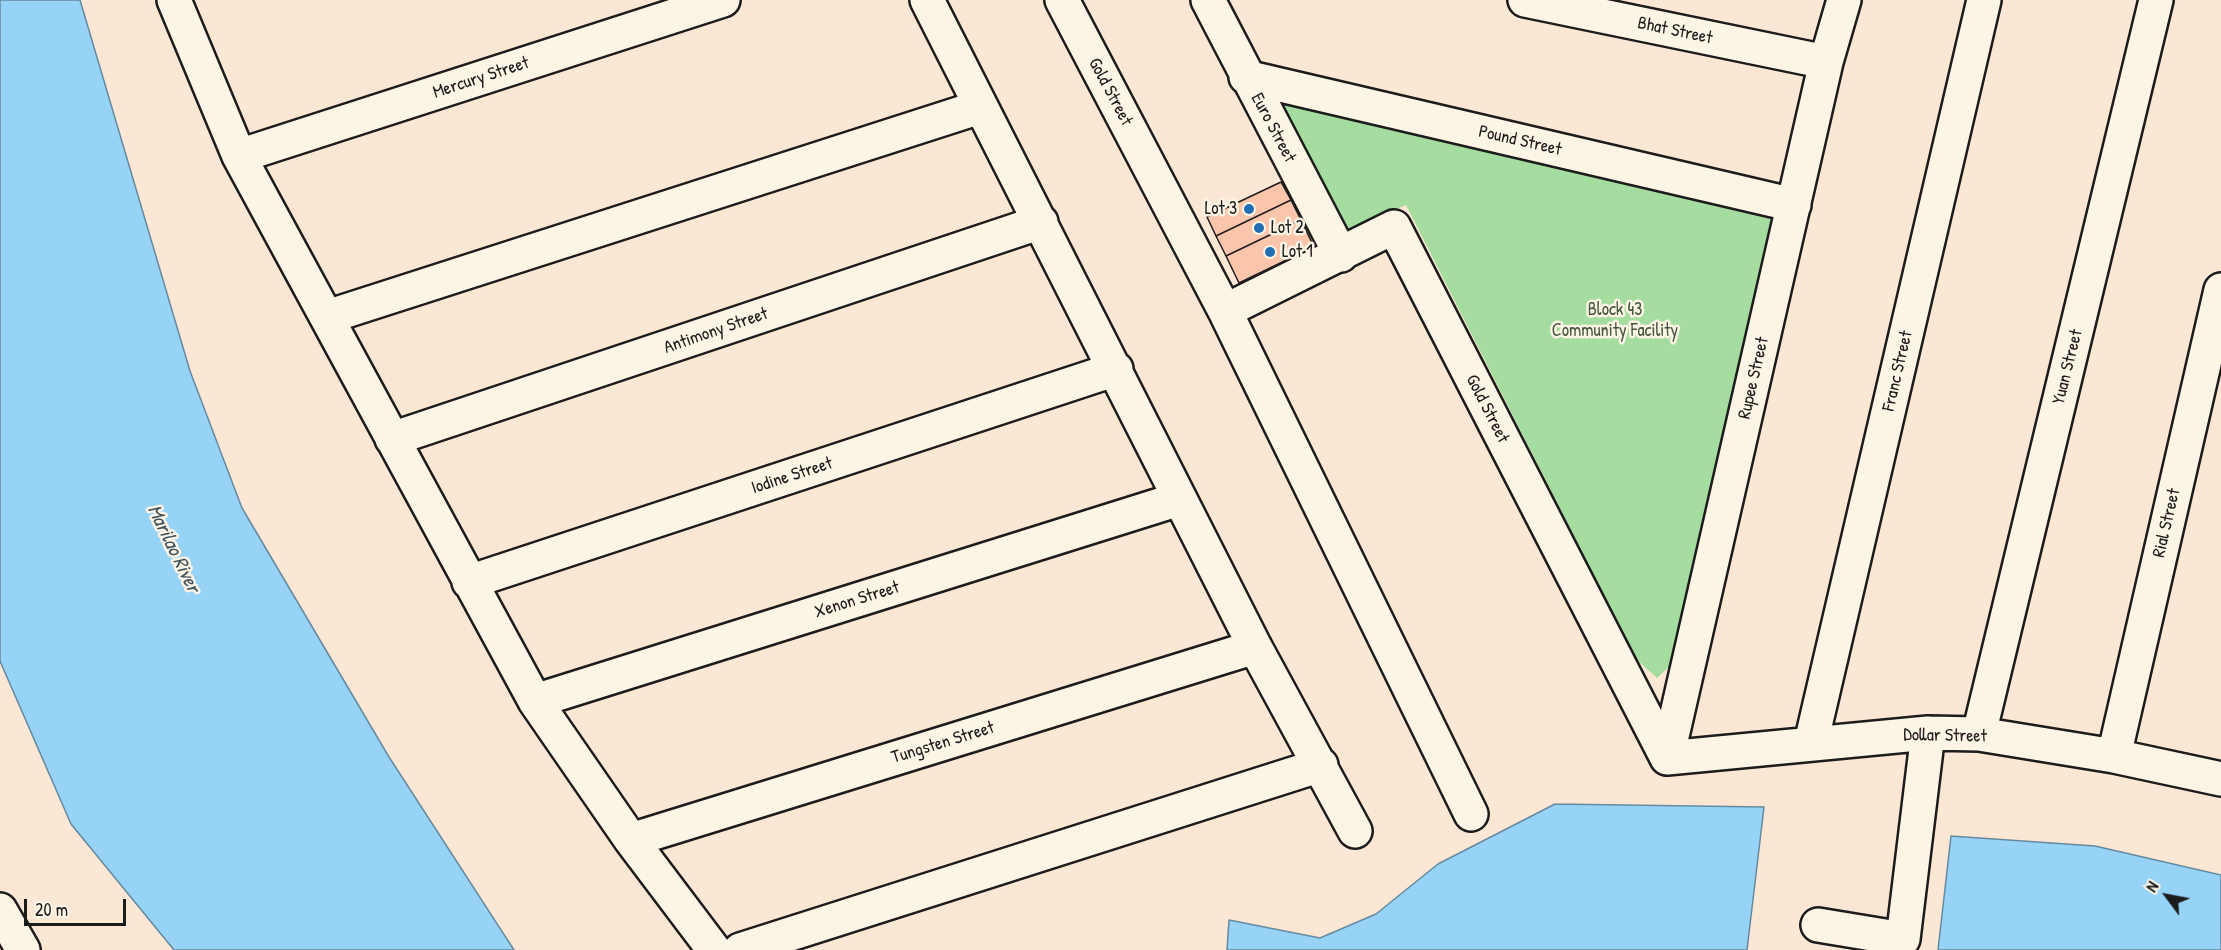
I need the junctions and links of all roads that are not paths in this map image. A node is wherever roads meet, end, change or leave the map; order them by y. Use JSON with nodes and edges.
{"nodes":[{"id":1,"x":174,"y":0,"type":"edge"},
{"id":2,"x":723,"y":0,"type":"edge"},
{"id":3,"x":927,"y":0,"type":"edge"},
{"id":4,"x":1062,"y":0,"type":"edge"},
{"id":5,"x":1208,"y":0,"type":"edge"},
{"id":6,"x":1525,"y":0,"type":"edge"},
{"id":7,"x":1844,"y":0,"type":"edge"},
{"id":8,"x":1984,"y":0,"type":"edge"},
{"id":9,"x":2157,"y":0,"type":"edge"},
{"id":10,"x":1826,"y":62,"type":"junction"},
{"id":11,"x":1246,"y":77,"type":"junction"},
{"id":12,"x":980,"y":107,"type":"junction"},
{"id":13,"x":239,"y":156,"type":"junction"},
{"id":14,"x":1794,"y":206,"type":"junction"},
{"id":15,"x":1041,"y":222,"type":"junction"},
{"id":16,"x":1341,"y":255,"type":"junction"},
{"id":17,"x":2221,"y":290,"type":"edge"},
{"id":18,"x":1225,"y":311,"type":"junction"},
{"id":19,"x":327,"y":317,"type":"junction"},
{"id":20,"x":1116,"y":369,"type":"junction"},
{"id":21,"x":392,"y":439,"type":"junction"},
{"id":22,"x":1179,"y":499,"type":"junction"},
{"id":23,"x":469,"y":582,"type":"junction"},
{"id":24,"x":1255,"y":646,"type":"junction"},
{"id":25,"x":535,"y":700,"type":"junction"},
{"id":26,"x":1928,"y":733,"type":"junction"},
{"id":27,"x":1979,"y":734,"type":"junction"},
{"id":28,"x":1811,"y":743,"type":"junction"},
{"id":29,"x":2114,"y":756,"type":"junction"},
{"id":30,"x":1667,"y":758,"type":"junction"},
{"id":31,"x":1321,"y":765,"type":"junction"},
{"id":32,"x":2221,"y":779,"type":"edge"},
{"id":33,"x":1471,"y":814,"type":"dead end"},
{"id":34,"x":1355,"y":831,"type":"dead end"},
{"id":35,"x":631,"y":840,"type":"junction"},
{"id":36,"x":0,"y":910,"type":"edge"},
{"id":37,"x":1818,"y":925,"type":"dead end"},
{"id":38,"x":23,"y":950,"type":"edge"},
{"id":39,"x":714,"y":950,"type":"edge"},
{"id":40,"x":740,"y":950,"type":"edge"}],
"edges":[{"from":1,"to":13,"type":"street"},
{"from":2,"to":13,"type":"street","name":"Mercury Street"},
{"from":3,"to":12,"type":"street"},
{"from":4,"to":18,"type":"street","name":"Gold Street"},
{"from":5,"to":11,"type":"street","name":"Euro Street"},
{"from":6,"to":10,"type":"street","name":"Bhat Street"},
{"from":7,"to":10,"type":"street","name":"Rupee Street"},
{"from":8,"to":28,"type":"street","name":"Franc Street"},
{"from":9,"to":27,"type":"street","name":"Yuan Street"},
{"from":10,"to":14,"type":"street","name":"Rupee Street"},
{"from":11,"to":14,"type":"street","name":"Pound Street"},
{"from":11,"to":16,"type":"street","name":"Euro Street"},
{"from":12,"to":15,"type":"street"},
{"from":12,"to":19,"type":"street"},
{"from":13,"to":19,"type":"street"},
{"from":14,"to":30,"type":"street","name":"Rupee Street"},
{"from":15,"to":20,"type":"street"},
{"from":15,"to":21,"type":"street","name":"Antimony Street"},
{"from":16,"to":18,"type":"street","name":"Gold Street"},
{"from":16,"to":30,"type":"street","name":"Gold Street"},
{"from":17,"to":29,"type":"street","name":"Rial Street"},
{"from":18,"to":33,"type":"street","name":"Gold Street"},
{"from":19,"to":21,"type":"street"},
{"from":20,"to":22,"type":"street"},
{"from":20,"to":23,"type":"street","name":"Iodine Street"},
{"from":21,"to":23,"type":"street"},
{"from":22,"to":24,"type":"street"},
{"from":22,"to":25,"type":"street","name":"Xenon Street"},
{"from":23,"to":25,"type":"street"},
{"from":24,"to":31,"type":"street"},
{"from":24,"to":35,"type":"street","name":"Tungsten Street"},
{"from":25,"to":35,"type":"street"},
{"from":26,"to":27,"type":"street","name":"Dollar Street"},
{"from":26,"to":28,"type":"street","name":"Dollar Street"},
{"from":26,"to":37,"type":"street"},
{"from":27,"to":29,"type":"street","name":"Dollar Street"},
{"from":28,"to":30,"type":"street","name":"Dollar Street"},
{"from":29,"to":32,"type":"street","name":"Dollar Street"},
{"from":31,"to":34,"type":"street"},
{"from":31,"to":40,"type":"street"},
{"from":35,"to":39,"type":"street"},
{"from":36,"to":38,"type":"street"}]}
